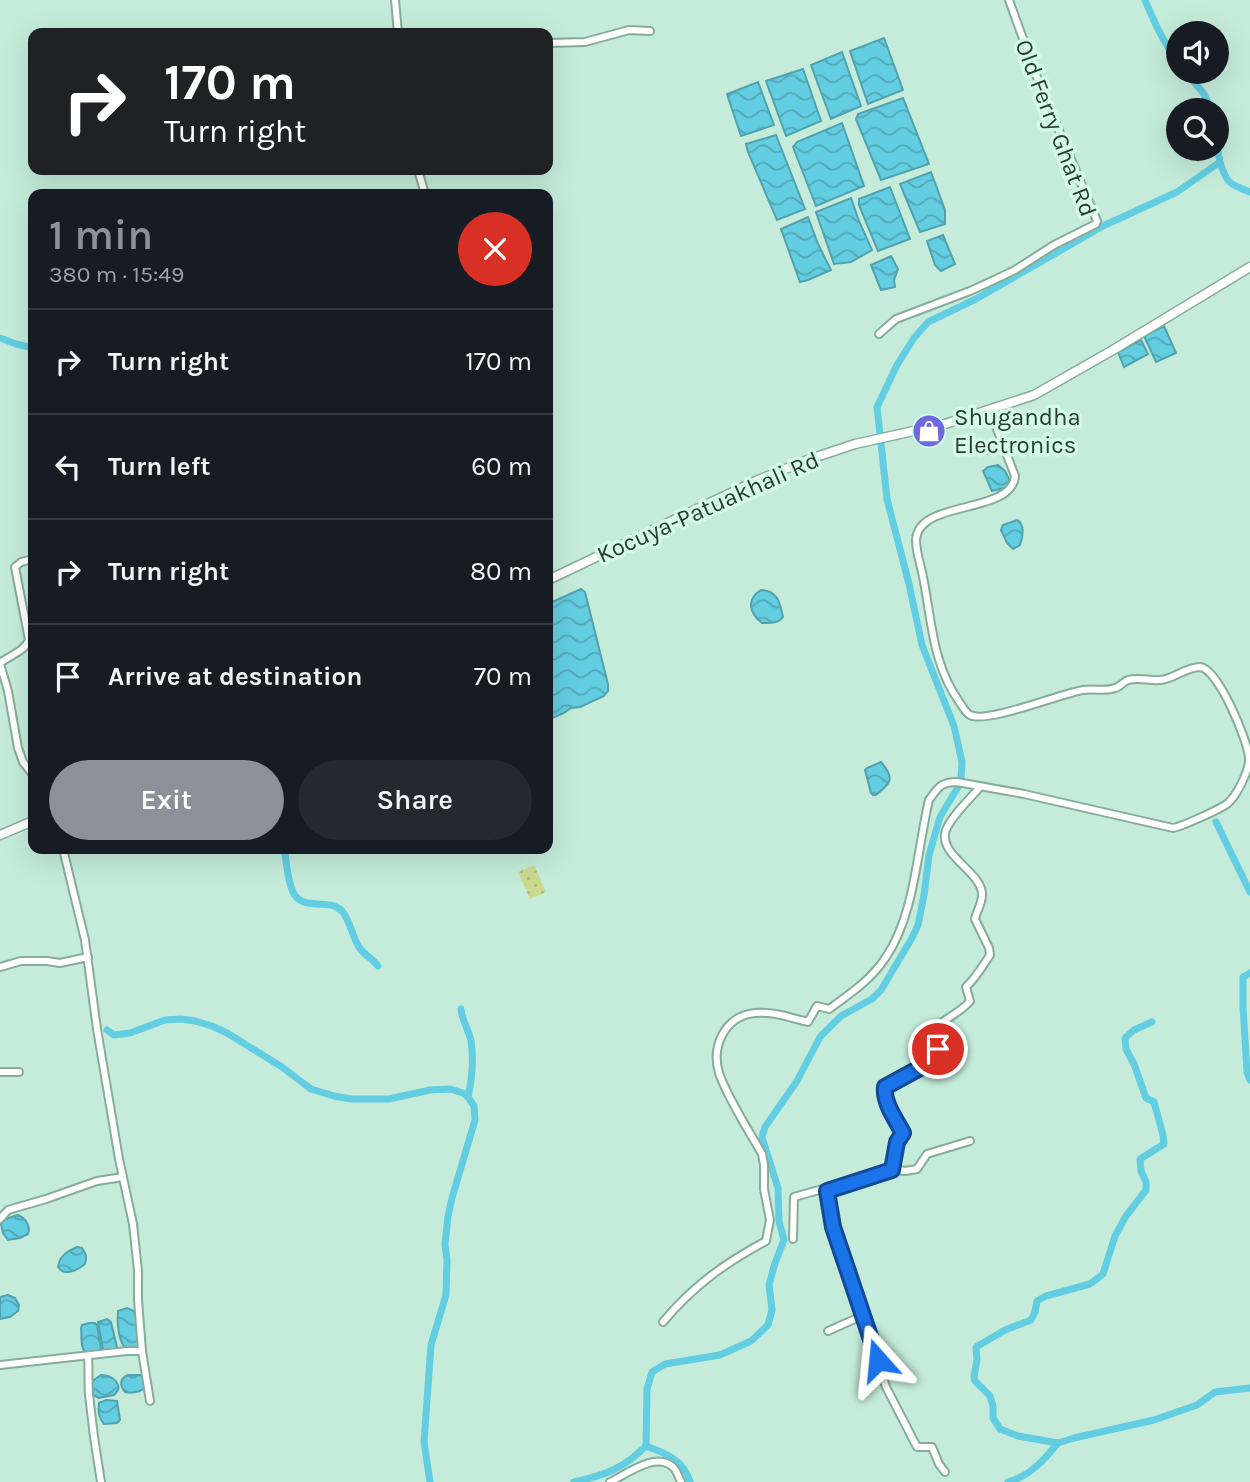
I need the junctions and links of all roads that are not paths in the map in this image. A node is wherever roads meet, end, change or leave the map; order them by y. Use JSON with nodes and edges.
{"nodes":[{"id":1,"x":395,"y":0,"type":"edge"},
{"id":2,"x":1009,"y":0,"type":"edge"},
{"id":3,"x":398,"y":28,"type":"edge"},
{"id":4,"x":650,"y":32,"type":"dead end"},
{"id":5,"x":553,"y":43,"type":"edge"},
{"id":6,"x":1250,"y":267,"type":"edge"},
{"id":7,"x":879,"y":334,"type":"dead end"},
{"id":8,"x":990,"y":411,"type":"junction"},
{"id":9,"x":28,"y":560,"type":"edge"},
{"id":10,"x":553,"y":578,"type":"edge"},
{"id":11,"x":28,"y":635,"type":"edge"},
{"id":12,"x":28,"y":642,"type":"edge"},
{"id":13,"x":0,"y":663,"type":"edge"},
{"id":14,"x":28,"y":768,"type":"edge"},
{"id":15,"x":980,"y":787,"type":"junction"},
{"id":16,"x":28,"y":823,"type":"edge"},
{"id":17,"x":0,"y":835,"type":"edge"},
{"id":18,"x":64,"y":854,"type":"edge"},
{"id":19,"x":88,"y":957,"type":"junction"},
{"id":20,"x":0,"y":967,"type":"edge"},
{"id":21,"x":0,"y":1072,"type":"edge"},
{"id":22,"x":19,"y":1073,"type":"dead end"},
{"id":23,"x":970,"y":1141,"type":"dead end"},
{"id":24,"x":892,"y":1170,"type":"junction"},
{"id":25,"x":123,"y":1177,"type":"junction"},
{"id":26,"x":827,"y":1191,"type":"junction"},
{"id":27,"x":0,"y":1219,"type":"edge"},
{"id":28,"x":793,"y":1240,"type":"dead end"},
{"id":29,"x":864,"y":1315,"type":"junction"},
{"id":30,"x":663,"y":1322,"type":"dead end"},
{"id":31,"x":828,"y":1331,"type":"dead end"},
{"id":32,"x":142,"y":1351,"type":"junction"},
{"id":33,"x":88,"y":1356,"type":"junction"},
{"id":34,"x":0,"y":1365,"type":"edge"},
{"id":35,"x":150,"y":1401,"type":"dead end"},
{"id":36,"x":945,"y":1472,"type":"dead end"},
{"id":37,"x":101,"y":1482,"type":"edge"},
{"id":38,"x":610,"y":1482,"type":"edge"},
{"id":39,"x":681,"y":1482,"type":"edge"}],
"edges":[{"from":1,"to":3,"type":"street"},
{"from":2,"to":7,"type":"street","name":"Old Ferry Ghat Rd"},
{"from":4,"to":5,"type":"street"},
{"from":6,"to":8,"type":"main road","name":"Kocuya-Patuakhali Rd"},
{"from":8,"to":10,"type":"main road","name":"Kocuya-Patuakhali Rd"},
{"from":8,"to":15,"type":"street"},
{"from":9,"to":11,"type":"street"},
{"from":12,"to":13,"type":"street"},
{"from":13,"to":14,"type":"street"},
{"from":15,"to":24,"type":"street"},
{"from":15,"to":30,"type":"street"},
{"from":16,"to":17,"type":"main road"},
{"from":18,"to":19,"type":"street"},
{"from":19,"to":20,"type":"street"},
{"from":19,"to":25,"type":"street"},
{"from":21,"to":22,"type":"street"},
{"from":23,"to":24,"type":"street"},
{"from":24,"to":26,"type":"street"},
{"from":25,"to":27,"type":"street"},
{"from":25,"to":32,"type":"street"},
{"from":26,"to":28,"type":"street"},
{"from":26,"to":29,"type":"street"},
{"from":29,"to":31,"type":"street"},
{"from":29,"to":36,"type":"street"},
{"from":32,"to":33,"type":"street"},
{"from":32,"to":35,"type":"street"},
{"from":33,"to":34,"type":"street"},
{"from":33,"to":37,"type":"street"},
{"from":38,"to":39,"type":"street"}]}
